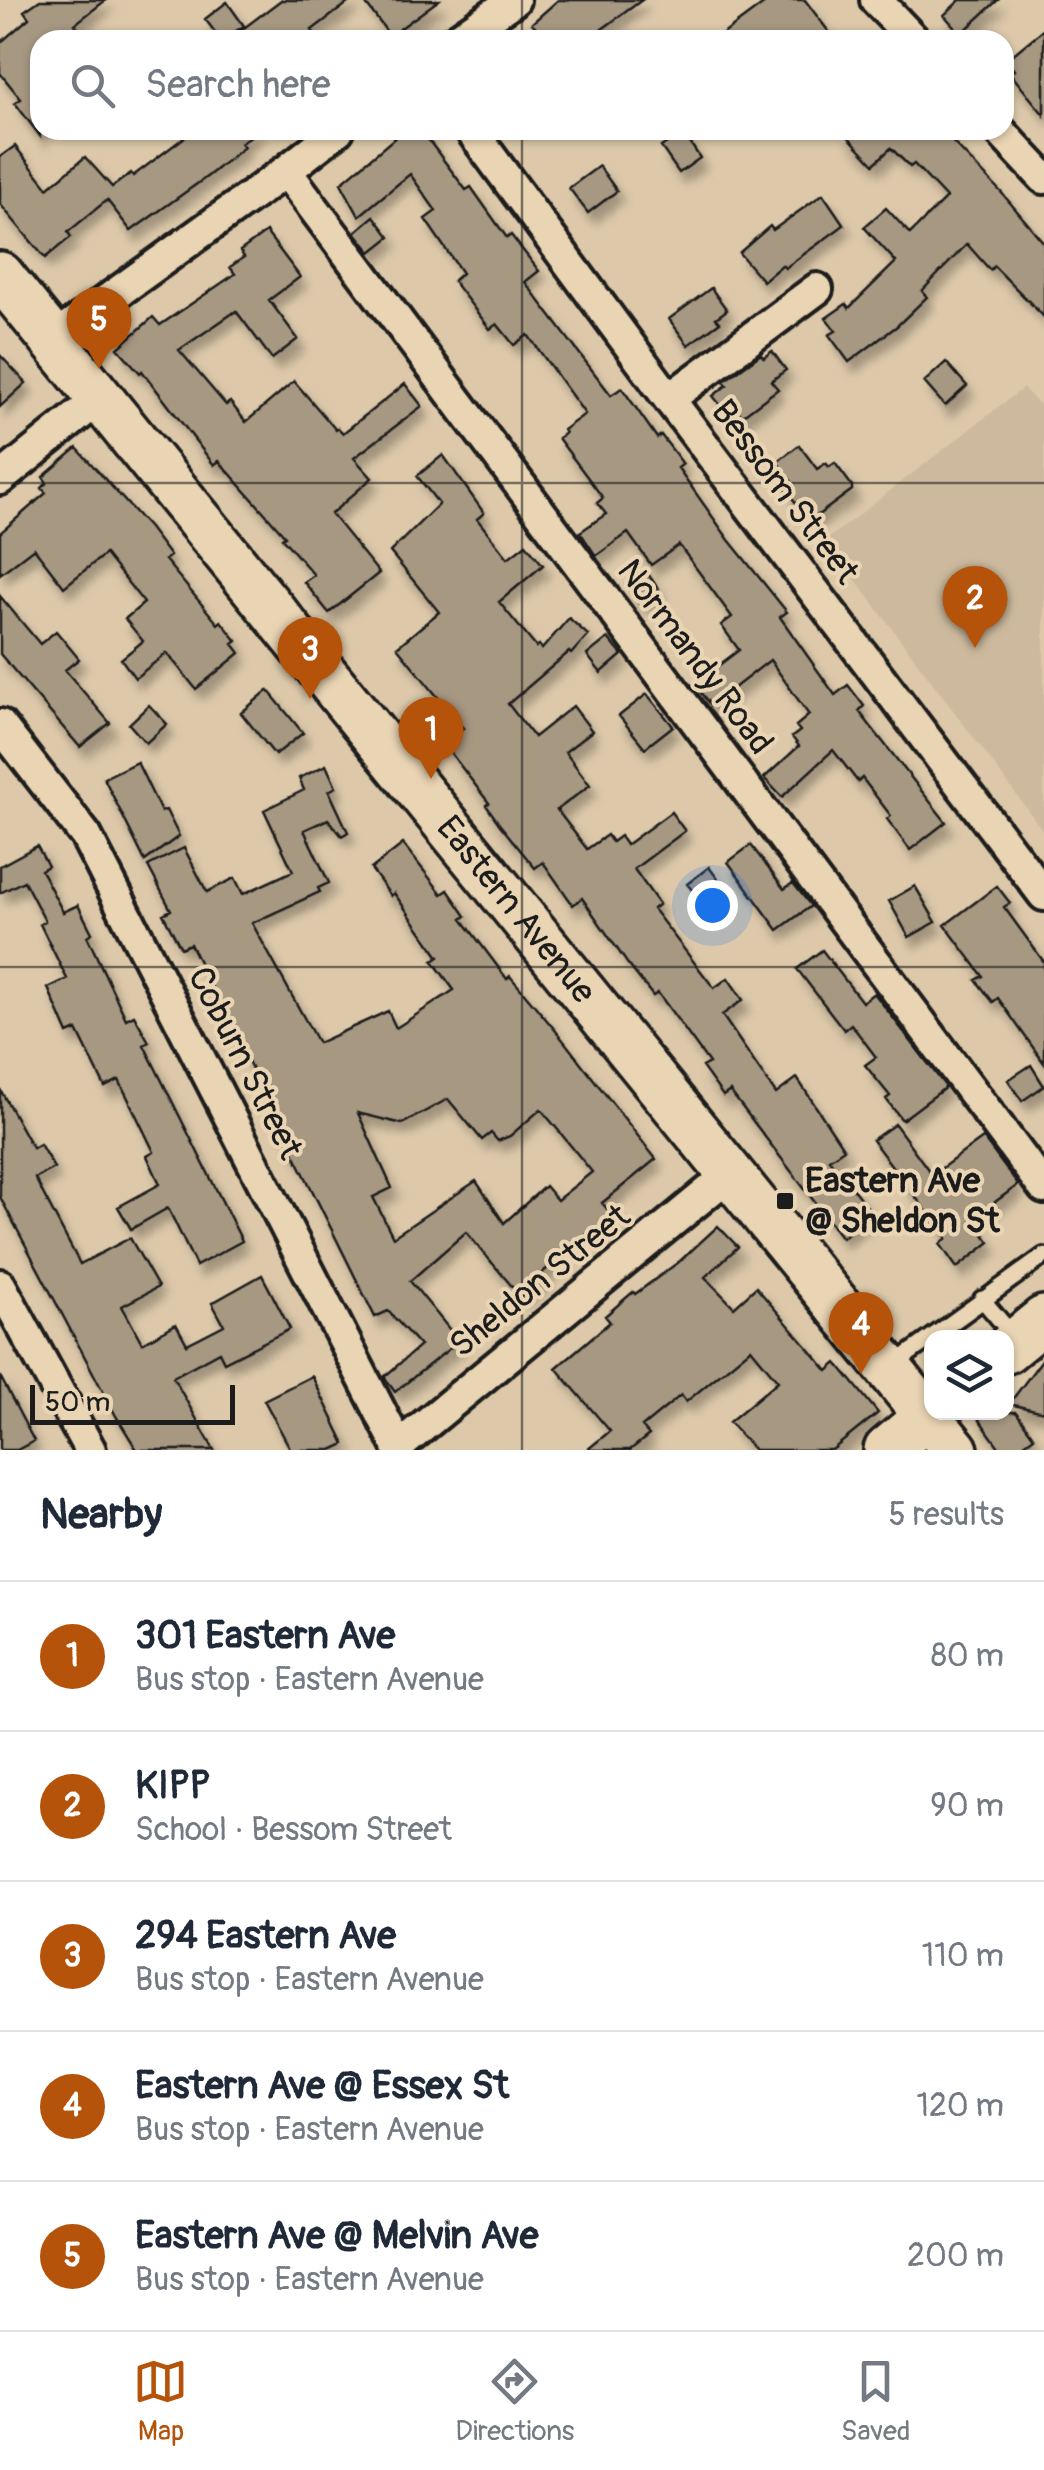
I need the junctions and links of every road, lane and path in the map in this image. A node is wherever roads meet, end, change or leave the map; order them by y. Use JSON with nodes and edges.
{"nodes":[{"id":1,"x":514,"y":0,"type":"edge"},
{"id":2,"x":876,"y":0,"type":"edge"},
{"id":3,"x":470,"y":30,"type":"edge"},
{"id":4,"x":904,"y":30,"type":"edge"},
{"id":5,"x":325,"y":140,"type":"edge"},
{"id":6,"x":478,"y":140,"type":"edge"},
{"id":7,"x":1008,"y":140,"type":"edge"},
{"id":8,"x":286,"y":171,"type":"junction"},
{"id":9,"x":1044,"y":178,"type":"edge"},
{"id":10,"x":0,"y":275,"type":"edge"},
{"id":11,"x":817,"y":289,"type":"dead end"},
{"id":12,"x":53,"y":340,"type":"junction"},
{"id":13,"x":100,"y":398,"type":"junction"},
{"id":14,"x":668,"y":399,"type":"junction"},
{"id":15,"x":0,"y":480,"type":"edge"},
{"id":16,"x":0,"y":725,"type":"edge"},
{"id":17,"x":1044,"y":896,"type":"edge"},
{"id":18,"x":730,"y":1174,"type":"junction"},
{"id":19,"x":1044,"y":1188,"type":"edge"},
{"id":20,"x":1041,"y":1262,"type":"edge"},
{"id":21,"x":0,"y":1285,"type":"edge"},
{"id":22,"x":982,"y":1299,"type":"junction"},
{"id":23,"x":1023,"y":1337,"type":"edge"},
{"id":24,"x":889,"y":1369,"type":"junction"},
{"id":25,"x":938,"y":1426,"type":"edge"},
{"id":26,"x":399,"y":1449,"type":"edge"},
{"id":27,"x":90,"y":1450,"type":"edge"},
{"id":28,"x":887,"y":1450,"type":"edge"}],
"edges":[{"from":1,"to":3,"type":"street"},
{"from":2,"to":4,"type":"street"},
{"from":5,"to":8,"type":"street"},
{"from":6,"to":14,"type":"street","name":"Bessom Street"},
{"from":7,"to":9,"type":"street"},
{"from":8,"to":12,"type":"street"},
{"from":8,"to":19,"type":"street","name":"Normandy Road"},
{"from":10,"to":12,"type":"main road","name":"Eastern Avenue"},
{"from":11,"to":14,"type":"street"},
{"from":12,"to":13,"type":"main road","name":"Eastern Avenue"},
{"from":13,"to":15,"type":"street"},
{"from":13,"to":18,"type":"main road","name":"Eastern Avenue"},
{"from":14,"to":17,"type":"street","name":"Bessom Street"},
{"from":16,"to":26,"type":"street","name":"Coburn Street"},
{"from":18,"to":24,"type":"main road","name":"Eastern Avenue"},
{"from":18,"to":26,"type":"street","name":"Sheldon Street"},
{"from":20,"to":22,"type":"lane"},
{"from":21,"to":27,"type":"street"},
{"from":22,"to":23,"type":"lane"},
{"from":22,"to":24,"type":"lane"},
{"from":24,"to":25,"type":"main road","name":"Eastern Avenue"},
{"from":25,"to":28,"type":"main road"}]}
